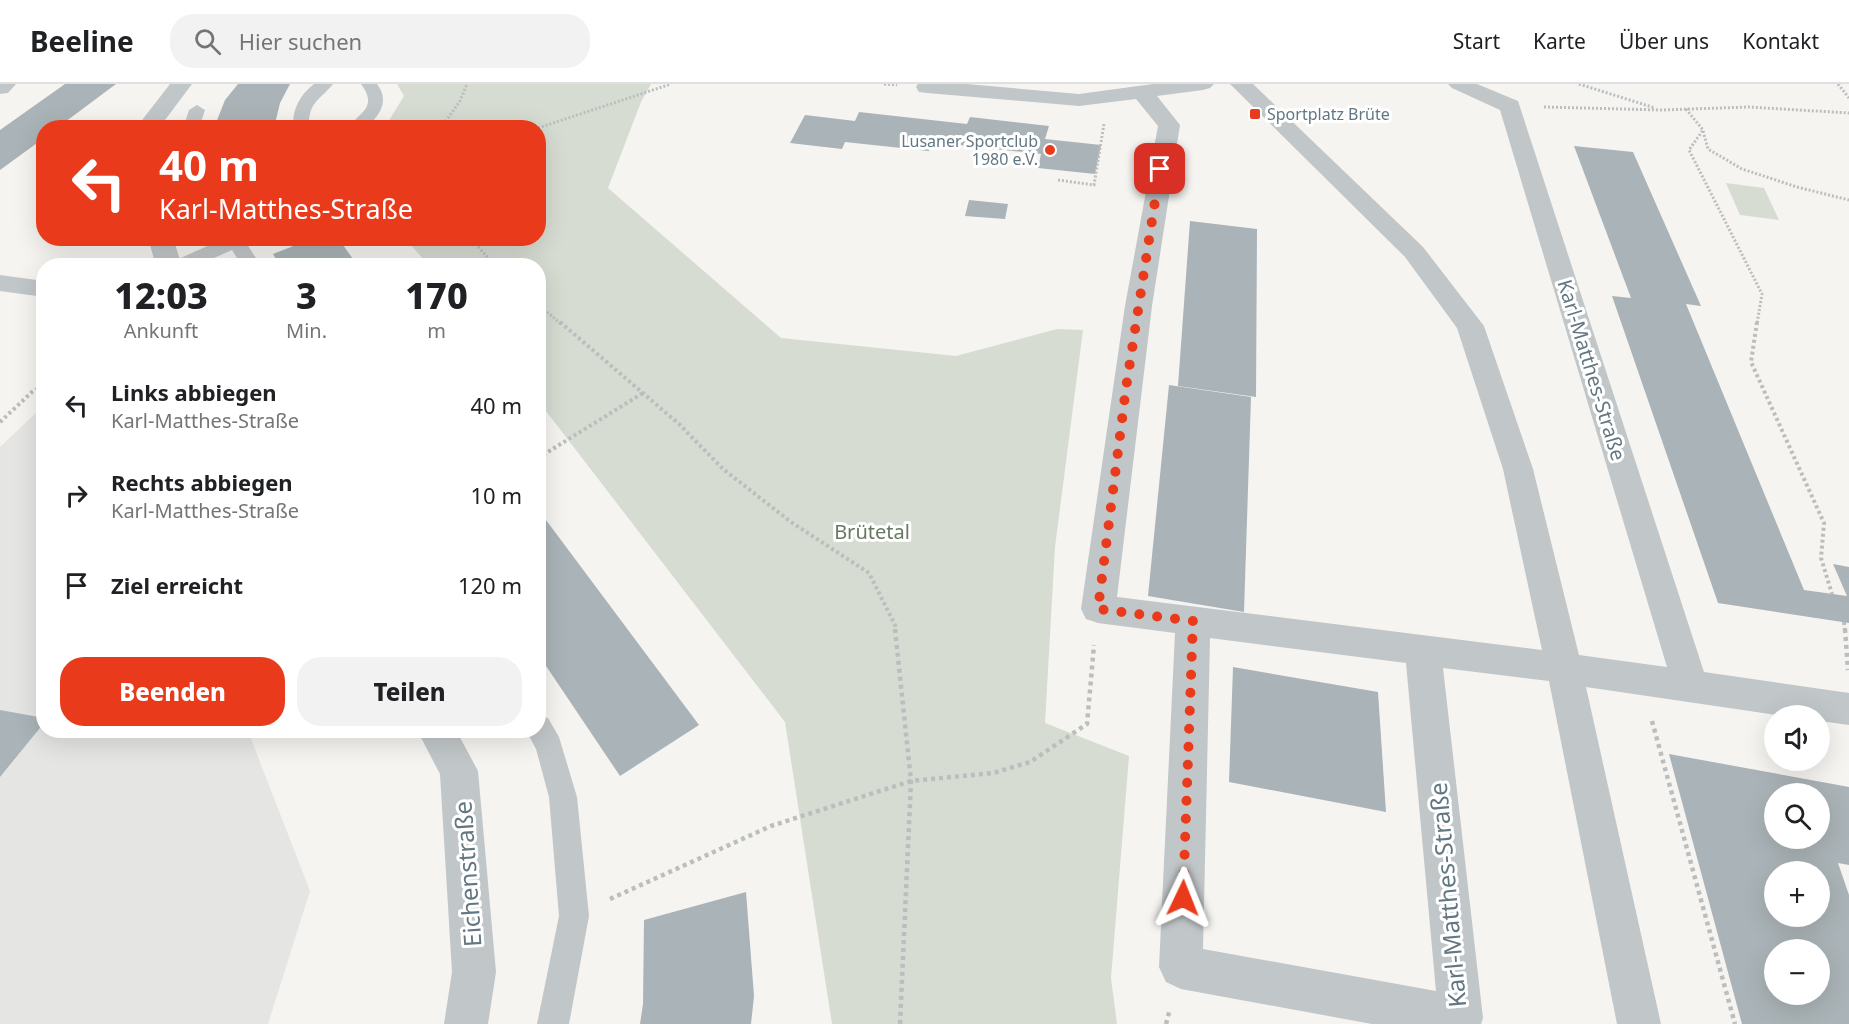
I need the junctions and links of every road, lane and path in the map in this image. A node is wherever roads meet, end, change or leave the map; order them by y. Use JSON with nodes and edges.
{"nodes":[{"id":1,"x":5,"y":84,"type":"edge"},
{"id":2,"x":181,"y":84,"type":"edge"},
{"id":3,"x":325,"y":84,"type":"edge"},
{"id":4,"x":369,"y":84,"type":"edge"},
{"id":5,"x":467,"y":84,"type":"edge"},
{"id":6,"x":671,"y":84,"type":"edge"},
{"id":7,"x":1203,"y":84,"type":"edge"},
{"id":8,"x":1241,"y":84,"type":"edge"},
{"id":9,"x":1459,"y":84,"type":"edge"},
{"id":10,"x":1580,"y":84,"type":"edge"},
{"id":11,"x":1838,"y":84,"type":"edge"},
{"id":12,"x":927,"y":87,"type":"dead end"},
{"id":13,"x":0,"y":88,"type":"edge"},
{"id":14,"x":1142,"y":92,"type":"junction"},
{"id":15,"x":1105,"y":97,"type":"junction"},
{"id":16,"x":1849,"y":98,"type":"edge"},
{"id":17,"x":1510,"y":106,"type":"junction"},
{"id":18,"x":1686,"y":109,"type":"junction"},
{"id":19,"x":197,"y":110,"type":"dead end"},
{"id":20,"x":1662,"y":110,"type":"junction"},
{"id":21,"x":1849,"y":113,"type":"edge"},
{"id":22,"x":153,"y":120,"type":"edge"},
{"id":23,"x":194,"y":120,"type":"edge"},
{"id":24,"x":300,"y":120,"type":"edge"},
{"id":25,"x":366,"y":120,"type":"edge"},
{"id":26,"x":447,"y":120,"type":"edge"},
{"id":27,"x":546,"y":125,"type":"edge"},
{"id":28,"x":1702,"y":130,"type":"junction"},
{"id":29,"x":1058,"y":180,"type":"dead end"},
{"id":30,"x":1849,"y":200,"type":"edge"},
{"id":31,"x":225,"y":246,"type":"edge"},
{"id":32,"x":477,"y":246,"type":"edge"},
{"id":33,"x":197,"y":258,"type":"edge"},
{"id":34,"x":489,"y":258,"type":"edge"},
{"id":35,"x":0,"y":283,"type":"edge"},
{"id":36,"x":36,"y":288,"type":"edge"},
{"id":37,"x":546,"y":311,"type":"edge"},
{"id":38,"x":36,"y":390,"type":"edge"},
{"id":39,"x":643,"y":393,"type":"junction"},
{"id":40,"x":0,"y":422,"type":"edge"},
{"id":41,"x":546,"y":453,"type":"edge"},
{"id":42,"x":1832,"y":594,"type":"dead end"},
{"id":43,"x":1098,"y":609,"type":"junction"},
{"id":44,"x":1193,"y":621,"type":"junction"},
{"id":45,"x":1844,"y":622,"type":"dead end"},
{"id":46,"x":1423,"y":651,"type":"junction"},
{"id":47,"x":1564,"y":668,"type":"junction"},
{"id":48,"x":1640,"y":680,"type":"junction"},
{"id":49,"x":1691,"y":687,"type":"junction"},
{"id":50,"x":1849,"y":692,"type":"edge"},
{"id":51,"x":440,"y":738,"type":"edge"},
{"id":52,"x":544,"y":738,"type":"edge"},
{"id":53,"x":911,"y":781,"type":"junction"},
{"id":54,"x":574,"y":916,"type":"junction"},
{"id":55,"x":466,"y":1024,"type":"edge"},
{"id":56,"x":553,"y":1024,"type":"edge"},
{"id":57,"x":900,"y":1024,"type":"edge"},
{"id":58,"x":1639,"y":1024,"type":"edge"},
{"id":59,"x":1735,"y":1024,"type":"edge"}],
"edges":[{"from":1,"to":13,"type":"street"},
{"from":2,"to":22,"type":"street"},
{"from":3,"to":24,"type":"lane"},
{"from":4,"to":25,"type":"lane"},
{"from":5,"to":26,"type":"path"},
{"from":6,"to":27,"type":"path"},
{"from":7,"to":14,"type":"street"},
{"from":8,"to":47,"type":"street"},
{"from":9,"to":17,"type":"street"},
{"from":10,"to":20,"type":"path"},
{"from":11,"to":16,"type":"path"},
{"from":12,"to":15,"type":"street"},
{"from":14,"to":15,"type":"street"},
{"from":14,"to":43,"type":"street"},
{"from":15,"to":29,"type":"path"},
{"from":17,"to":20,"type":"path"},
{"from":17,"to":49,"type":"street","name":"Karl-Matthes-Straße"},
{"from":18,"to":20,"type":"path"},
{"from":18,"to":21,"type":"path"},
{"from":18,"to":28,"type":"path"},
{"from":19,"to":23,"type":"lane"},
{"from":28,"to":30,"type":"path"},
{"from":28,"to":42,"type":"path"},
{"from":31,"to":33,"type":"lane"},
{"from":32,"to":34,"type":"path"},
{"from":35,"to":36,"type":"street"},
{"from":37,"to":39,"type":"path"},
{"from":38,"to":40,"type":"path"},
{"from":39,"to":41,"type":"path"},
{"from":39,"to":53,"type":"path"},
{"from":43,"to":44,"type":"street"},
{"from":43,"to":53,"type":"path"},
{"from":44,"to":46,"type":"street"},
{"from":44,"to":46,"type":"street","name":"Karl-Matthes-Straße"},
{"from":45,"to":50,"type":"path"},
{"from":46,"to":47,"type":"street"},
{"from":47,"to":48,"type":"street"},
{"from":47,"to":58,"type":"street"},
{"from":48,"to":49,"type":"street"},
{"from":48,"to":59,"type":"path"},
{"from":49,"to":50,"type":"street"},
{"from":51,"to":55,"type":"street","name":"Eichenstraße"},
{"from":52,"to":54,"type":"lane"},
{"from":53,"to":54,"type":"path"},
{"from":53,"to":57,"type":"path"},
{"from":54,"to":56,"type":"lane"}]}
